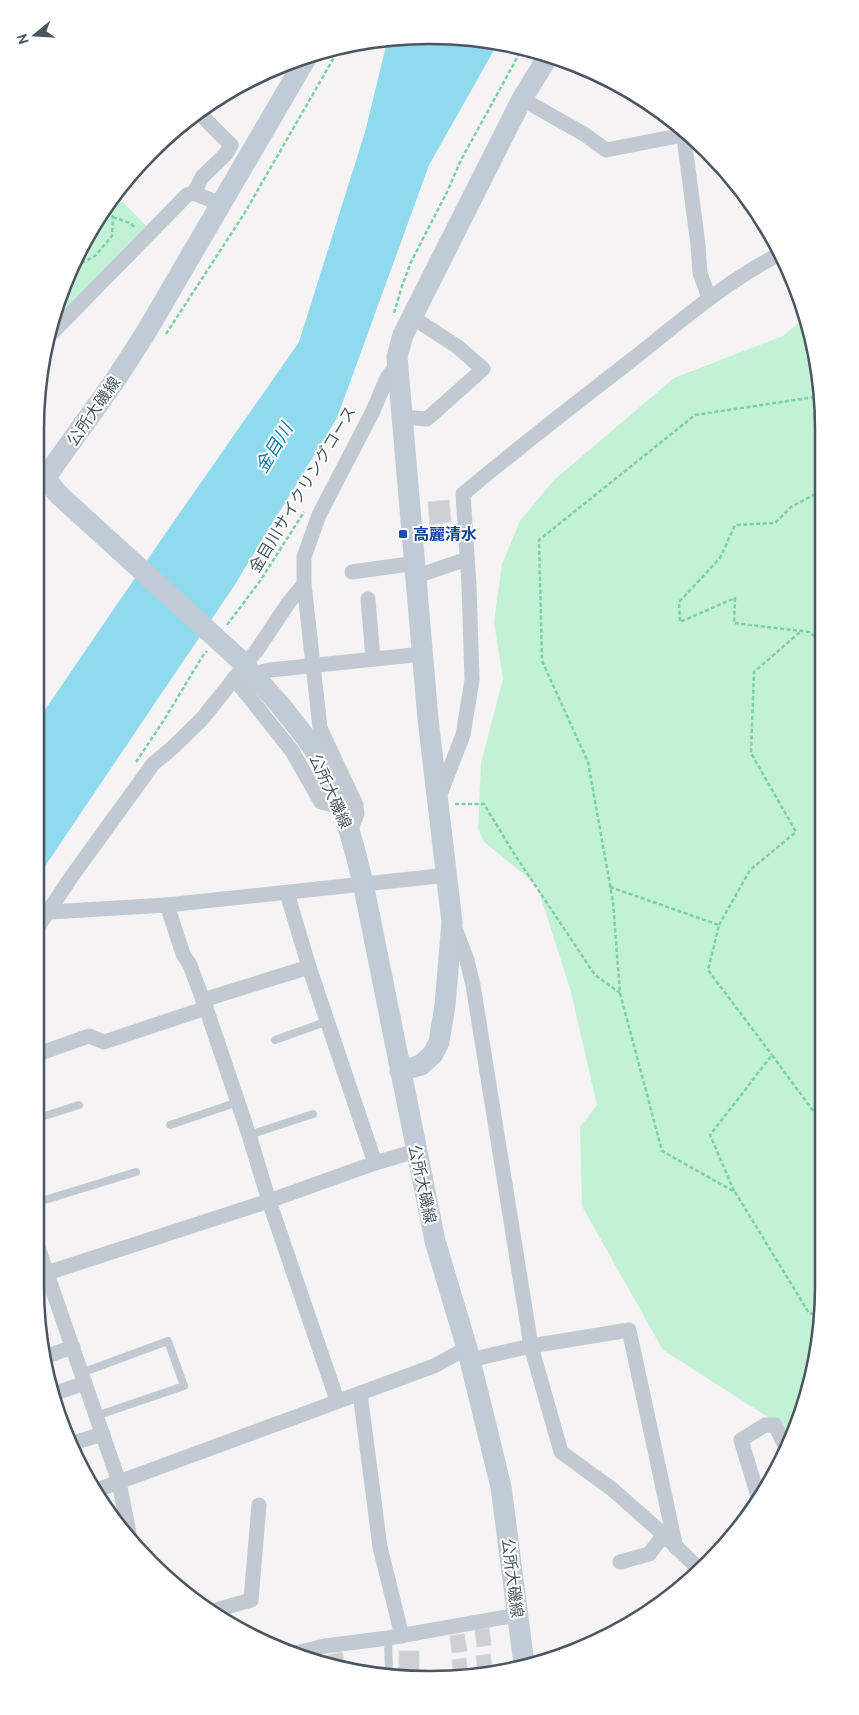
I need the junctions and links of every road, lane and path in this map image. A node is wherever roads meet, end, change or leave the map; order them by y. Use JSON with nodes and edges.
{"nodes":[{"id":1,"x":519,"y":54,"type":"edge"},
{"id":2,"x":335,"y":56,"type":"edge"},
{"id":3,"x":545,"y":62,"type":"edge"},
{"id":4,"x":302,"y":66,"type":"edge"},
{"id":5,"x":522,"y":99,"type":"junction"},
{"id":6,"x":203,"y":117,"type":"edge"},
{"id":7,"x":678,"y":134,"type":"edge"},
{"id":8,"x":686,"y":141,"type":"edge"},
{"id":9,"x":194,"y":193,"type":"junction"},
{"id":10,"x":220,"y":204,"type":"junction"},
{"id":11,"x":110,"y":213,"type":"edge"},
{"id":12,"x":113,"y":217,"type":"junction"},
{"id":13,"x":146,"y":237,"type":"junction"},
{"id":14,"x":774,"y":257,"type":"edge"},
{"id":15,"x":82,"y":263,"type":"edge"},
{"id":16,"x":709,"y":298,"type":"junction"},
{"id":17,"x":403,"y":318,"type":"junction"},
{"id":18,"x":58,"y":327,"type":"edge"},
{"id":19,"x":163,"y":336,"type":"dead end"},
{"id":20,"x":396,"y":365,"type":"junction"},
{"id":21,"x":813,"y":397,"type":"edge"},
{"id":22,"x":401,"y":416,"type":"junction"},
{"id":23,"x":46,"y":485,"type":"edge"},
{"id":24,"x":815,"y":494,"type":"edge"},
{"id":25,"x":305,"y":510,"type":"dead end"},
{"id":26,"x":467,"y":560,"type":"junction"},
{"id":27,"x":416,"y":570,"type":"junction"},
{"id":28,"x":352,"y":572,"type":"dead end"},
{"id":29,"x":304,"y":584,"type":"junction"},
{"id":30,"x":368,"y":598,"type":"dead end"},
{"id":31,"x":224,"y":628,"type":"dead end"},
{"id":32,"x":801,"y":631,"type":"junction"},
{"id":33,"x":815,"y":636,"type":"edge"},
{"id":34,"x":212,"y":644,"type":"dead end"},
{"id":35,"x":423,"y":654,"type":"junction"},
{"id":36,"x":373,"y":659,"type":"junction"},
{"id":37,"x":312,"y":665,"type":"junction"},
{"id":38,"x":234,"y":678,"type":"junction"},
{"id":39,"x":132,"y":767,"type":"dead end"},
{"id":40,"x":438,"y":801,"type":"junction"},
{"id":41,"x":341,"y":807,"type":"junction"},
{"id":42,"x":350,"y":831,"type":"junction"},
{"id":43,"x":448,"y":875,"type":"junction"},
{"id":44,"x":363,"y":883,"type":"junction"},
{"id":45,"x":610,"y":886,"type":"junction"},
{"id":46,"x":287,"y":893,"type":"junction"},
{"id":47,"x":167,"y":905,"type":"junction"},
{"id":48,"x":49,"y":912,"type":"junction"},
{"id":49,"x":44,"y":919,"type":"edge"},
{"id":50,"x":452,"y":922,"type":"junction"},
{"id":51,"x":719,"y":925,"type":"junction"},
{"id":52,"x":310,"y":967,"type":"junction"},
{"id":53,"x":620,"y":993,"type":"junction"},
{"id":54,"x":205,"y":1004,"type":"junction"},
{"id":55,"x":328,"y":1021,"type":"junction"},
{"id":56,"x":274,"y":1040,"type":"dead end"},
{"id":57,"x":44,"y":1052,"type":"edge"},
{"id":58,"x":772,"y":1055,"type":"junction"},
{"id":59,"x":400,"y":1071,"type":"junction"},
{"id":60,"x":238,"y":1102,"type":"junction"},
{"id":61,"x":79,"y":1105,"type":"dead end"},
{"id":62,"x":815,"y":1113,"type":"edge"},
{"id":63,"x":313,"y":1114,"type":"dead end"},
{"id":64,"x":44,"y":1116,"type":"edge"},
{"id":65,"x":170,"y":1125,"type":"dead end"},
{"id":66,"x":249,"y":1135,"type":"junction"},
{"id":67,"x":416,"y":1151,"type":"junction"},
{"id":68,"x":375,"y":1163,"type":"junction"},
{"id":69,"x":136,"y":1172,"type":"dead end"},
{"id":70,"x":735,"y":1192,"type":"junction"},
{"id":71,"x":44,"y":1200,"type":"edge"},
{"id":72,"x":269,"y":1201,"type":"junction"},
{"id":73,"x":44,"y":1266,"type":"edge"},
{"id":74,"x":47,"y":1273,"type":"junction"},
{"id":75,"x":814,"y":1314,"type":"edge"},
{"id":76,"x":531,"y":1346,"type":"junction"},
{"id":77,"x":73,"y":1347,"type":"junction"},
{"id":78,"x":469,"y":1354,"type":"junction"},
{"id":79,"x":50,"y":1355,"type":"edge"},
{"id":80,"x":83,"y":1378,"type":"junction"},
{"id":81,"x":59,"y":1391,"type":"edge"},
{"id":82,"x":360,"y":1393,"type":"junction"},
{"id":83,"x":337,"y":1400,"type":"junction"},
{"id":84,"x":96,"y":1416,"type":"junction"},
{"id":85,"x":103,"y":1434,"type":"junction"},
{"id":86,"x":782,"y":1440,"type":"edge"},
{"id":87,"x":77,"y":1442,"type":"edge"},
{"id":88,"x":119,"y":1482,"type":"junction"},
{"id":89,"x":102,"y":1488,"type":"edge"},
{"id":90,"x":756,"y":1490,"type":"edge"},
{"id":91,"x":259,"y":1505,"type":"dead end"},
{"id":92,"x":128,"y":1526,"type":"edge"},
{"id":93,"x":664,"y":1535,"type":"junction"},
{"id":94,"x":676,"y":1548,"type":"junction"},
{"id":95,"x":620,"y":1562,"type":"dead end"},
{"id":96,"x":695,"y":1565,"type":"edge"},
{"id":97,"x":220,"y":1609,"type":"edge"},
{"id":98,"x":517,"y":1615,"type":"junction"},
{"id":99,"x":395,"y":1637,"type":"junction"},
{"id":100,"x":305,"y":1651,"type":"edge"},
{"id":101,"x":523,"y":1659,"type":"edge"},
{"id":102,"x":391,"y":1669,"type":"edge"}],
"edges":[{"from":1,"to":17,"type":"path"},
{"from":2,"to":19,"type":"path"},
{"from":3,"to":5,"type":"main road"},
{"from":4,"to":10,"type":"main road","name":"公所大磯線"},
{"from":5,"to":7,"type":"street"},
{"from":5,"to":17,"type":"main road"},
{"from":6,"to":9,"type":"street"},
{"from":8,"to":16,"type":"street"},
{"from":9,"to":10,"type":"street"},
{"from":9,"to":13,"type":"street"},
{"from":10,"to":23,"type":"main road","name":"公所大磯線"},
{"from":11,"to":12,"type":"path"},
{"from":12,"to":13,"type":"path"},
{"from":12,"to":15,"type":"path"},
{"from":13,"to":18,"type":"street"},
{"from":14,"to":16,"type":"street"},
{"from":16,"to":26,"type":"street"},
{"from":17,"to":20,"type":"main road"},
{"from":17,"to":22,"type":"street"},
{"from":20,"to":22,"type":"main road"},
{"from":20,"to":29,"type":"street"},
{"from":21,"to":45,"type":"path"},
{"from":22,"to":27,"type":"main road"},
{"from":23,"to":41,"type":"main road","name":"公所大磯線","bridge":true},
{"from":24,"to":32,"type":"path"},
{"from":25,"to":31,"type":"path","name":"金目川サイクリングコース"},
{"from":26,"to":27,"type":"street"},
{"from":26,"to":40,"type":"street"},
{"from":27,"to":28,"type":"street"},
{"from":27,"to":35,"type":"main road"},
{"from":29,"to":37,"type":"street"},
{"from":29,"to":38,"type":"street"},
{"from":30,"to":36,"type":"street"},
{"from":32,"to":33,"type":"path"},
{"from":32,"to":51,"type":"path"},
{"from":34,"to":39,"type":"path"},
{"from":35,"to":36,"type":"street"},
{"from":35,"to":40,"type":"main road"},
{"from":36,"to":37,"type":"street"},
{"from":37,"to":38,"type":"street"},
{"from":37,"to":42,"type":"street"},
{"from":38,"to":41,"type":"street"},
{"from":38,"to":48,"type":"street"},
{"from":40,"to":43,"type":"main road"},
{"from":40,"to":53,"type":"path"},
{"from":41,"to":42,"type":"main road","name":"公所大磯線"},
{"from":42,"to":44,"type":"main road","name":"公所大磯線"},
{"from":43,"to":44,"type":"street"},
{"from":43,"to":50,"type":"main road"},
{"from":44,"to":46,"type":"street"},
{"from":44,"to":59,"type":"main road","name":"公所大磯線"},
{"from":45,"to":51,"type":"path"},
{"from":45,"to":53,"type":"path"},
{"from":46,"to":47,"type":"street"},
{"from":46,"to":52,"type":"street"},
{"from":47,"to":48,"type":"street"},
{"from":47,"to":54,"type":"street"},
{"from":48,"to":49,"type":"street"},
{"from":50,"to":59,"type":"main road"},
{"from":50,"to":76,"type":"street"},
{"from":51,"to":58,"type":"path"},
{"from":52,"to":54,"type":"street"},
{"from":52,"to":55,"type":"street"},
{"from":53,"to":70,"type":"path"},
{"from":54,"to":57,"type":"street"},
{"from":54,"to":60,"type":"street"},
{"from":55,"to":56,"type":"lane"},
{"from":55,"to":68,"type":"street"},
{"from":58,"to":62,"type":"path"},
{"from":58,"to":70,"type":"path"},
{"from":59,"to":67,"type":"main road","name":"公所大磯線"},
{"from":60,"to":65,"type":"lane"},
{"from":60,"to":66,"type":"street"},
{"from":61,"to":64,"type":"lane"},
{"from":63,"to":66,"type":"lane"},
{"from":66,"to":72,"type":"street"},
{"from":67,"to":68,"type":"street"},
{"from":67,"to":78,"type":"main road","name":"公所大磯線"},
{"from":68,"to":72,"type":"street"},
{"from":69,"to":71,"type":"lane"},
{"from":70,"to":75,"type":"path"},
{"from":72,"to":74,"type":"street"},
{"from":72,"to":83,"type":"street"},
{"from":73,"to":74,"type":"street"},
{"from":74,"to":77,"type":"street"},
{"from":76,"to":78,"type":"street"},
{"from":76,"to":93,"type":"street"},
{"from":76,"to":94,"type":"street"},
{"from":77,"to":79,"type":"street"},
{"from":77,"to":80,"type":"street"},
{"from":78,"to":82,"type":"street"},
{"from":78,"to":98,"type":"main road","name":"公所大磯線"},
{"from":80,"to":81,"type":"street"},
{"from":80,"to":84,"type":"street"},
{"from":80,"to":84,"type":"lane"},
{"from":82,"to":83,"type":"street"},
{"from":82,"to":99,"type":"street"},
{"from":83,"to":88,"type":"street"},
{"from":84,"to":85,"type":"street"},
{"from":85,"to":87,"type":"street"},
{"from":85,"to":88,"type":"street"},
{"from":86,"to":90,"type":"street"},
{"from":88,"to":89,"type":"street"},
{"from":88,"to":92,"type":"street"},
{"from":91,"to":97,"type":"street"},
{"from":93,"to":94,"type":"street"},
{"from":93,"to":95,"type":"street"},
{"from":94,"to":96,"type":"street"},
{"from":98,"to":99,"type":"street"},
{"from":98,"to":101,"type":"main road","name":"公所大磯線"},
{"from":99,"to":100,"type":"street"},
{"from":99,"to":102,"type":"lane"}]}
